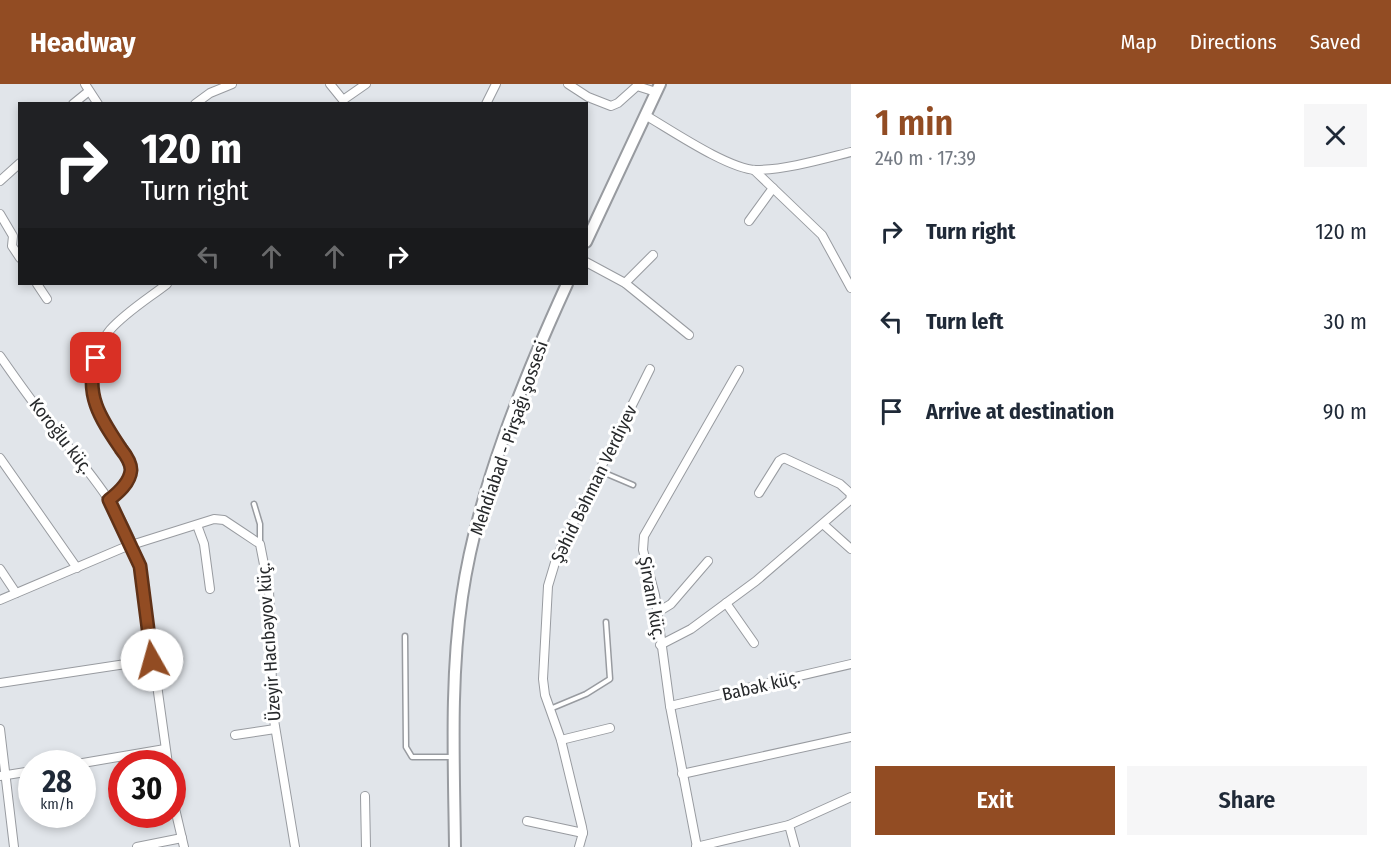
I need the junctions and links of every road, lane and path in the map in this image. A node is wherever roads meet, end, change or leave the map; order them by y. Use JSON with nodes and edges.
{"nodes":[{"id":1,"x":330,"y":84,"type":"edge"},
{"id":2,"x":366,"y":84,"type":"edge"},
{"id":3,"x":495,"y":84,"type":"edge"},
{"id":4,"x":568,"y":84,"type":"edge"},
{"id":5,"x":227,"y":85,"type":"edge"},
{"id":6,"x":87,"y":88,"type":"edge"},
{"id":7,"x":658,"y":88,"type":"edge"},
{"id":8,"x":586,"y":100,"type":"edge"},
{"id":9,"x":75,"y":102,"type":"edge"},
{"id":10,"x":97,"y":102,"type":"edge"},
{"id":11,"x":198,"y":102,"type":"edge"},
{"id":12,"x":341,"y":102,"type":"edge"},
{"id":13,"x":487,"y":102,"type":"edge"},
{"id":14,"x":645,"y":115,"type":"junction"},
{"id":15,"x":851,"y":152,"type":"edge"},
{"id":16,"x":18,"y":165,"type":"edge"},
{"id":17,"x":754,"y":170,"type":"junction"},
{"id":18,"x":0,"y":181,"type":"edge"},
{"id":19,"x":773,"y":188,"type":"junction"},
{"id":20,"x":0,"y":214,"type":"edge"},
{"id":21,"x":750,"y":221,"type":"dead end"},
{"id":22,"x":588,"y":238,"type":"edge"},
{"id":23,"x":18,"y":255,"type":"edge"},
{"id":24,"x":653,"y":255,"type":"dead end"},
{"id":25,"x":588,"y":263,"type":"edge"},
{"id":26,"x":625,"y":283,"type":"junction"},
{"id":27,"x":38,"y":285,"type":"edge"},
{"id":28,"x":166,"y":285,"type":"edge"},
{"id":29,"x":567,"y":285,"type":"edge"},
{"id":30,"x":851,"y":288,"type":"edge"},
{"id":31,"x":47,"y":299,"type":"dead end"},
{"id":32,"x":689,"y":334,"type":"dead end"},
{"id":33,"x":0,"y":357,"type":"edge"},
{"id":34,"x":650,"y":369,"type":"dead end"},
{"id":35,"x":739,"y":370,"type":"dead end"},
{"id":36,"x":0,"y":458,"type":"edge"},
{"id":37,"x":600,"y":471,"type":"junction"},
{"id":38,"x":633,"y":485,"type":"dead end"},
{"id":39,"x":759,"y":493,"type":"dead end"},
{"id":40,"x":851,"y":494,"type":"edge"},
{"id":41,"x":109,"y":500,"type":"junction"},
{"id":42,"x":254,"y":504,"type":"dead end"},
{"id":43,"x":823,"y":524,"type":"junction"},
{"id":44,"x":197,"y":525,"type":"junction"},
{"id":45,"x":260,"y":544,"type":"junction"},
{"id":46,"x":132,"y":546,"type":"junction"},
{"id":47,"x":851,"y":549,"type":"edge"},
{"id":48,"x":708,"y":561,"type":"dead end"},
{"id":49,"x":77,"y":568,"type":"junction"},
{"id":50,"x":0,"y":569,"type":"edge"},
{"id":51,"x":210,"y":589,"type":"dead end"},
{"id":52,"x":16,"y":592,"type":"junction"},
{"id":53,"x":0,"y":600,"type":"edge"},
{"id":54,"x":726,"y":603,"type":"junction"},
{"id":55,"x":658,"y":612,"type":"junction"},
{"id":56,"x":606,"y":622,"type":"dead end"},
{"id":57,"x":405,"y":636,"type":"dead end"},
{"id":58,"x":754,"y":643,"type":"dead end"},
{"id":59,"x":660,"y":645,"type":"junction"},
{"id":60,"x":152,"y":660,"type":"junction"},
{"id":61,"x":851,"y":664,"type":"edge"},
{"id":62,"x":0,"y":683,"type":"edge"},
{"id":63,"x":670,"y":706,"type":"junction"},
{"id":64,"x":549,"y":709,"type":"junction"},
{"id":65,"x":610,"y":728,"type":"dead end"},
{"id":66,"x":0,"y":729,"type":"edge"},
{"id":67,"x":275,"y":729,"type":"junction"},
{"id":68,"x":235,"y":735,"type":"dead end"},
{"id":69,"x":851,"y":737,"type":"edge"},
{"id":70,"x":561,"y":740,"type":"junction"},
{"id":71,"x":165,"y":749,"type":"joint"},
{"id":72,"x":455,"y":757,"type":"junction"},
{"id":73,"x":96,"y":761,"type":"edge"},
{"id":74,"x":18,"y":773,"type":"edge"},
{"id":75,"x":682,"y":774,"type":"junction"},
{"id":76,"x":3,"y":775,"type":"edge"},
{"id":77,"x":365,"y":796,"type":"dead end"},
{"id":78,"x":851,"y":797,"type":"edge"},
{"id":79,"x":527,"y":821,"type":"dead end"},
{"id":80,"x":789,"y":825,"type":"junction"},
{"id":81,"x":180,"y":828,"type":"edge"},
{"id":82,"x":583,"y":834,"type":"junction"},
{"id":83,"x":182,"y":838,"type":"junction"},
{"id":84,"x":14,"y":847,"type":"edge"},
{"id":85,"x":136,"y":847,"type":"edge"},
{"id":86,"x":184,"y":847,"type":"edge"},
{"id":87,"x":295,"y":847,"type":"edge"},
{"id":88,"x":366,"y":847,"type":"edge"},
{"id":89,"x":455,"y":847,"type":"edge"},
{"id":90,"x":579,"y":847,"type":"edge"},
{"id":91,"x":697,"y":847,"type":"edge"},
{"id":92,"x":795,"y":847,"type":"edge"}],
"edges":[{"from":1,"to":12,"type":"street"},
{"from":2,"to":12,"type":"street"},
{"from":3,"to":13,"type":"street"},
{"from":4,"to":8,"type":"street"},
{"from":5,"to":11,"type":"street"},
{"from":6,"to":9,"type":"street"},
{"from":6,"to":10,"type":"street"},
{"from":7,"to":8,"type":"street"},
{"from":7,"to":14,"type":"main road"},
{"from":14,"to":17,"type":"street"},
{"from":14,"to":22,"type":"main road"},
{"from":15,"to":17,"type":"street"},
{"from":16,"to":18,"type":"street"},
{"from":17,"to":19,"type":"street"},
{"from":19,"to":21,"type":"street"},
{"from":19,"to":30,"type":"street"},
{"from":20,"to":23,"type":"street"},
{"from":24,"to":26,"type":"street"},
{"from":25,"to":26,"type":"street"},
{"from":26,"to":32,"type":"street"},
{"from":27,"to":31,"type":"street"},
{"from":28,"to":41,"type":"street"},
{"from":29,"to":72,"type":"main road","name":"Mehdiabad - Pirşağı şossesi"},
{"from":33,"to":41,"type":"street","name":"Koroğlu küç."},
{"from":34,"to":37,"type":"street","name":"Şəhid Bəhman Verdiyev"},
{"from":35,"to":55,"type":"street","name":"Şirvani küç."},
{"from":36,"to":49,"type":"street"},
{"from":37,"to":38,"type":"lane"},
{"from":37,"to":64,"type":"street","name":"Şəhid Bəhman Verdiyev"},
{"from":39,"to":40,"type":"street"},
{"from":40,"to":43,"type":"street"},
{"from":41,"to":46,"type":"street","name":"Koroğlu küç."},
{"from":42,"to":45,"type":"lane"},
{"from":43,"to":47,"type":"street"},
{"from":43,"to":54,"type":"street"},
{"from":44,"to":45,"type":"street"},
{"from":44,"to":46,"type":"street"},
{"from":44,"to":51,"type":"street"},
{"from":45,"to":67,"type":"street","name":"Üzeyir Hacıbəyov küç."},
{"from":46,"to":49,"type":"street"},
{"from":46,"to":60,"type":"street","name":"Koroğlu küç."},
{"from":48,"to":55,"type":"street"},
{"from":49,"to":52,"type":"street"},
{"from":50,"to":52,"type":"street"},
{"from":52,"to":53,"type":"street"},
{"from":54,"to":58,"type":"street"},
{"from":54,"to":59,"type":"street"},
{"from":55,"to":59,"type":"street","name":"Şirvani küç."},
{"from":56,"to":64,"type":"lane"},
{"from":57,"to":72,"type":"lane"},
{"from":59,"to":63,"type":"street","name":"Şirvani küç."},
{"from":60,"to":62,"type":"street"},
{"from":60,"to":71,"type":"street","name":"Koroğlu küç."},
{"from":61,"to":63,"type":"street","name":"Babək küç."},
{"from":63,"to":75,"type":"street","name":"Şirvani küç."},
{"from":64,"to":70,"type":"street","name":"Şəhid Bəhman Verdiyev"},
{"from":65,"to":70,"type":"street"},
{"from":66,"to":76,"type":"street"},
{"from":67,"to":68,"type":"street"},
{"from":67,"to":87,"type":"street","name":"Üzeyir Hacıbəyov küç."},
{"from":69,"to":75,"type":"street"},
{"from":70,"to":82,"type":"street","name":"Şəhid Bəhman Verdiyev"},
{"from":71,"to":73,"type":"street"},
{"from":72,"to":89,"type":"main road","name":"Mehdiabad - Pirşağı şossesi"},
{"from":74,"to":76,"type":"street"},
{"from":75,"to":91,"type":"street","name":"Şirvani küç."},
{"from":76,"to":84,"type":"street"},
{"from":77,"to":88,"type":"street"},
{"from":78,"to":80,"type":"street"},
{"from":79,"to":82,"type":"street"},
{"from":80,"to":91,"type":"street"},
{"from":80,"to":92,"type":"street"},
{"from":81,"to":83,"type":"street"},
{"from":82,"to":90,"type":"street"},
{"from":83,"to":85,"type":"street"},
{"from":83,"to":86,"type":"street"}]}
